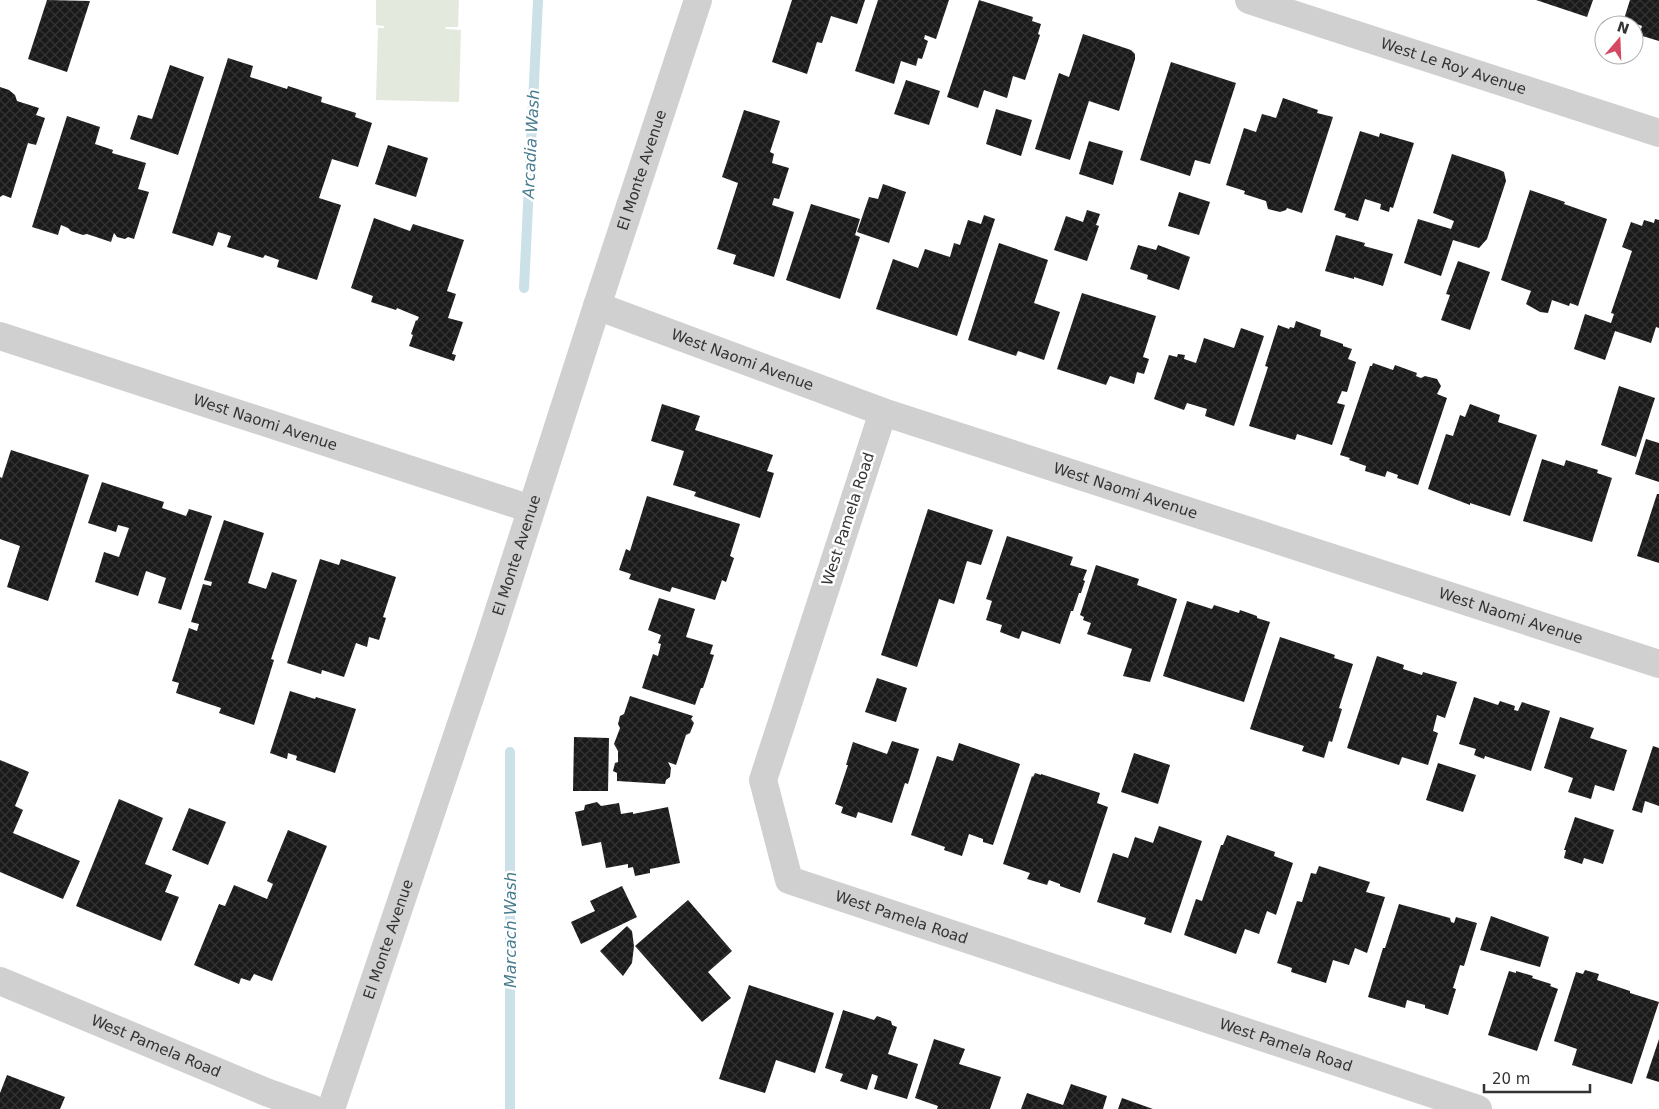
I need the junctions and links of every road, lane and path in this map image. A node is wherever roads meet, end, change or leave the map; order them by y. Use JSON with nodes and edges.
{"nodes":[{"id":1,"x":698,"y":0,"type":"edge"},
{"id":2,"x":1249,"y":0,"type":"edge"},
{"id":3,"x":1659,"y":133,"type":"edge"},
{"id":4,"x":596,"y":306,"type":"junction"},
{"id":5,"x":0,"y":336,"type":"edge"},
{"id":6,"x":883,"y":412,"type":"junction"},
{"id":7,"x":531,"y":510,"type":"junction"},
{"id":8,"x":1659,"y":664,"type":"edge"},
{"id":9,"x":0,"y":981,"type":"edge"},
{"id":10,"x":313,"y":1109,"type":"edge"},
{"id":11,"x":331,"y":1109,"type":"edge"},
{"id":12,"x":1478,"y":1109,"type":"edge"}],
"edges":[{"from":1,"to":4,"type":"street","name":"El Monte Avenue"},
{"from":2,"to":3,"type":"street","name":"West Le Roy Avenue"},
{"from":4,"to":6,"type":"street","name":"West Naomi Avenue"},
{"from":4,"to":7,"type":"street","name":"El Monte Avenue"},
{"from":5,"to":7,"type":"street","name":"West Naomi Avenue"},
{"from":6,"to":8,"type":"street","name":"West Naomi Avenue"},
{"from":6,"to":12,"type":"street","name":"West Pamela Road"},
{"from":7,"to":11,"type":"street","name":"El Monte Avenue"},
{"from":9,"to":10,"type":"street","name":"West Pamela Road"}]}
